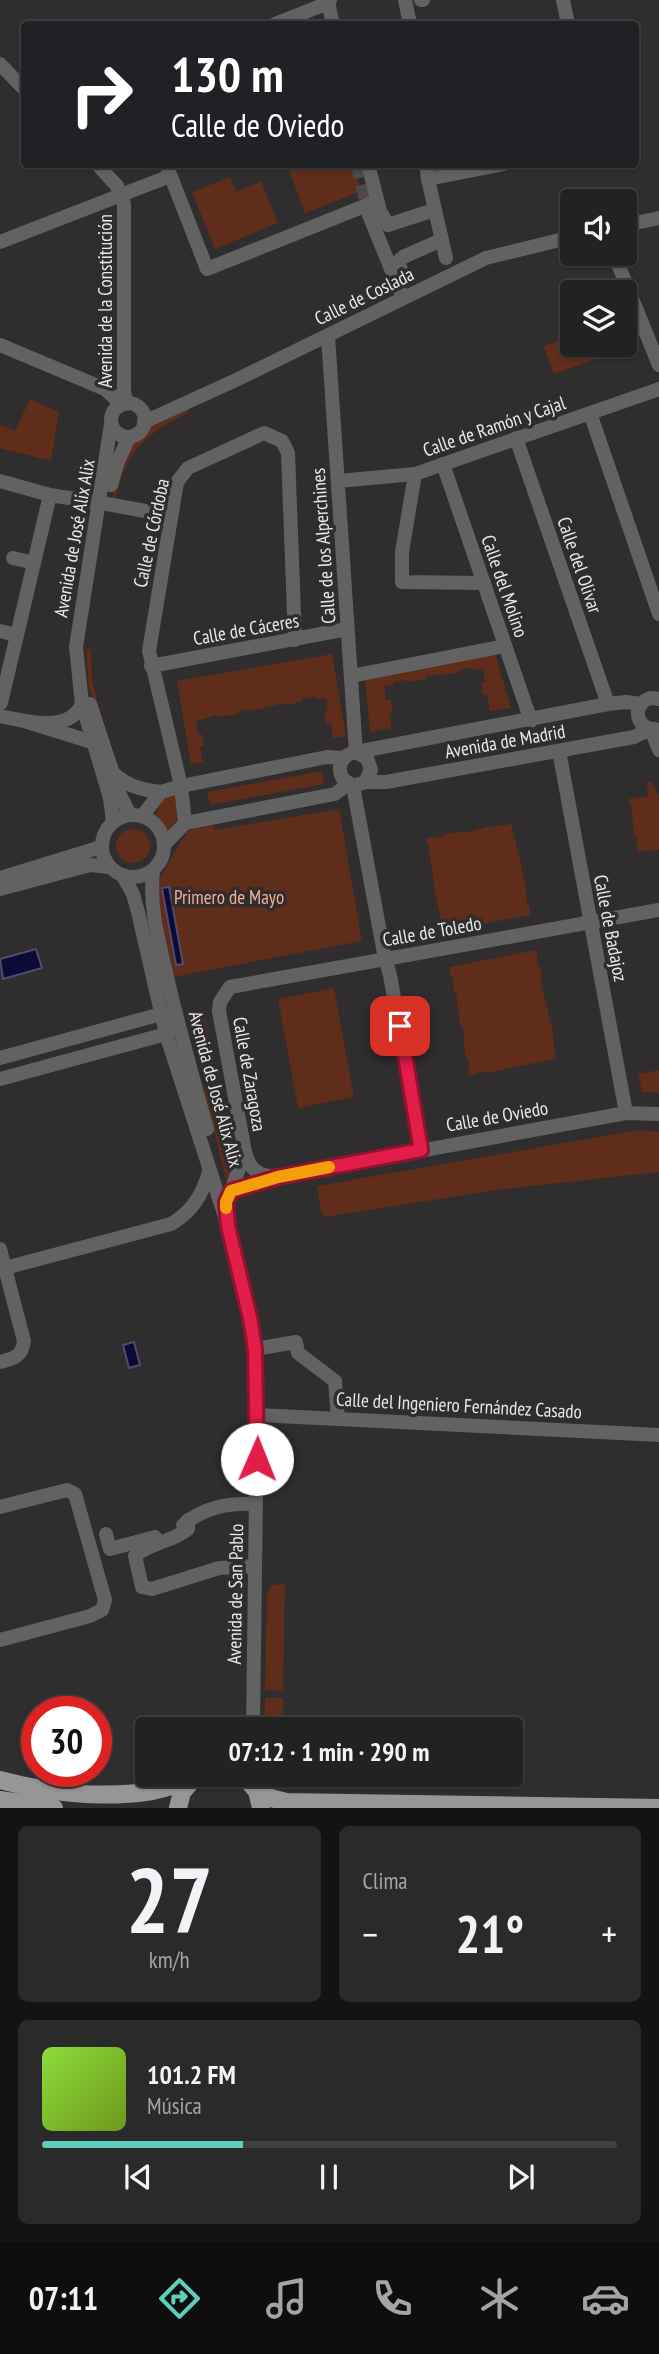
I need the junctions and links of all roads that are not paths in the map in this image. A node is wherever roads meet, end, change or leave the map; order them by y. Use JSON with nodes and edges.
{"nodes":[{"id":1,"x":405,"y":0,"type":"edge"},
{"id":2,"x":564,"y":0,"type":"edge"},
{"id":3,"x":329,"y":2,"type":"edge"},
{"id":4,"x":282,"y":21,"type":"edge"},
{"id":5,"x":332,"y":21,"type":"edge"},
{"id":6,"x":409,"y":21,"type":"edge"},
{"id":7,"x":568,"y":21,"type":"edge"},
{"id":8,"x":0,"y":64,"type":"edge"},
{"id":9,"x":21,"y":86,"type":"edge"},
{"id":10,"x":101,"y":168,"type":"edge"},
{"id":11,"x":369,"y":168,"type":"edge"},
{"id":12,"x":466,"y":168,"type":"edge"},
{"id":13,"x":168,"y":170,"type":"edge"},
{"id":14,"x":427,"y":172,"type":"edge"},
{"id":15,"x":122,"y":195,"type":"junction"},
{"id":16,"x":377,"y":201,"type":"junction"},
{"id":17,"x":434,"y":210,"type":"junction"},
{"id":18,"x":369,"y":215,"type":"tunnel mouth"},
{"id":19,"x":659,"y":218,"type":"edge"},
{"id":20,"x":637,"y":223,"type":"edge"},
{"id":21,"x":560,"y":239,"type":"edge"},
{"id":22,"x":0,"y":242,"type":"edge"},
{"id":23,"x":437,"y":242,"type":"dead end"},
{"id":24,"x":446,"y":258,"type":"dead end"},
{"id":25,"x":619,"y":266,"type":"edge"},
{"id":26,"x":407,"y":296,"type":"junction"},
{"id":27,"x":328,"y":336,"type":"junction"},
{"id":28,"x":0,"y":345,"type":"edge"},
{"id":29,"x":659,"y":365,"type":"edge"},
{"id":30,"x":659,"y":389,"type":"edge"},
{"id":31,"x":133,"y":410,"type":"junction"},
{"id":32,"x":590,"y":413,"type":"junction"},
{"id":33,"x":111,"y":424,"type":"junction"},
{"id":34,"x":129,"y":437,"type":"junction"},
{"id":35,"x":516,"y":438,"type":"junction"},
{"id":36,"x":443,"y":464,"type":"junction"},
{"id":37,"x":415,"y":474,"type":"junction"},
{"id":38,"x":0,"y":481,"type":"edge"},
{"id":39,"x":338,"y":481,"type":"junction"},
{"id":40,"x":50,"y":495,"type":"junction"},
{"id":41,"x":103,"y":504,"type":"junction"},
{"id":42,"x":162,"y":514,"type":"dead end"},
{"id":43,"x":6,"y":556,"type":"edge"},
{"id":44,"x":34,"y":564,"type":"junction"},
{"id":45,"x":484,"y":583,"type":"junction"},
{"id":46,"x":659,"y":614,"type":"edge"},
{"id":47,"x":347,"y":629,"type":"junction"},
{"id":48,"x":0,"y":631,"type":"edge"},
{"id":49,"x":16,"y":635,"type":"junction"},
{"id":50,"x":295,"y":640,"type":"junction"},
{"id":51,"x":505,"y":646,"type":"junction"},
{"id":52,"x":151,"y":666,"type":"junction"},
{"id":53,"x":351,"y":676,"type":"junction"},
{"id":54,"x":659,"y":698,"type":"edge"},
{"id":55,"x":82,"y":704,"type":"junction"},
{"id":56,"x":608,"y":704,"type":"junction"},
{"id":57,"x":640,"y":704,"type":"junction"},
{"id":58,"x":1,"y":710,"type":"edge"},
{"id":59,"x":24,"y":721,"type":"junction"},
{"id":60,"x":531,"y":721,"type":"junction"},
{"id":61,"x":654,"y":729,"type":"edge"},
{"id":62,"x":92,"y":742,"type":"junction"},
{"id":63,"x":659,"y":750,"type":"edge"},
{"id":64,"x":559,"y":751,"type":"junction"},
{"id":65,"x":352,"y":755,"type":"junction"},
{"id":66,"x":112,"y":768,"type":"junction"},
{"id":67,"x":355,"y":784,"type":"junction"},
{"id":68,"x":181,"y":786,"type":"junction"},
{"id":69,"x":161,"y":792,"type":"junction"},
{"id":70,"x":136,"y":815,"type":"junction"},
{"id":71,"x":113,"y":822,"type":"junction"},
{"id":72,"x":185,"y":823,"type":"junction"},
{"id":73,"x":165,"y":844,"type":"junction"},
{"id":74,"x":101,"y":847,"type":"junction"},
{"id":75,"x":109,"y":867,"type":"junction"},
{"id":76,"x":153,"y":871,"type":"junction"},
{"id":77,"x":123,"y":876,"type":"junction"},
{"id":78,"x":0,"y":878,"type":"edge"},
{"id":79,"x":0,"y":889,"type":"edge"},
{"id":80,"x":659,"y":910,"type":"edge"},
{"id":81,"x":591,"y":923,"type":"junction"},
{"id":82,"x":385,"y":959,"type":"junction"},
{"id":83,"x":153,"y":977,"type":"junction"},
{"id":84,"x":220,"y":1002,"type":"joint"},
{"id":85,"x":161,"y":1014,"type":"junction"},
{"id":86,"x":137,"y":1020,"type":"junction"},
{"id":87,"x":177,"y":1020,"type":"junction"},
{"id":88,"x":166,"y":1034,"type":"junction"},
{"id":89,"x":148,"y":1039,"type":"junction"},
{"id":90,"x":172,"y":1053,"type":"junction"},
{"id":91,"x":0,"y":1059,"type":"edge"},
{"id":92,"x":0,"y":1079,"type":"edge"},
{"id":93,"x":626,"y":1113,"type":"junction"},
{"id":94,"x":659,"y":1114,"type":"edge"},
{"id":95,"x":421,"y":1150,"type":"junction"},
{"id":96,"x":245,"y":1152,"type":"junction"},
{"id":97,"x":209,"y":1172,"type":"junction"},
{"id":98,"x":278,"y":1177,"type":"junction"},
{"id":99,"x":229,"y":1196,"type":"junction"},
{"id":100,"x":228,"y":1226,"type":"junction"},
{"id":101,"x":0,"y":1249,"type":"edge"},
{"id":102,"x":5,"y":1268,"type":"junction"},
{"id":103,"x":255,"y":1349,"type":"junction"},
{"id":104,"x":0,"y":1362,"type":"edge"},
{"id":105,"x":257,"y":1415,"type":"junction"},
{"id":106,"x":338,"y":1419,"type":"junction"},
{"id":107,"x":659,"y":1435,"type":"edge"},
{"id":108,"x":256,"y":1504,"type":"junction"},
{"id":109,"x":0,"y":1507,"type":"edge"},
{"id":110,"x":188,"y":1520,"type":"junction"},
{"id":111,"x":106,"y":1534,"type":"dead end"},
{"id":112,"x":255,"y":1566,"type":"junction"},
{"id":113,"x":0,"y":1640,"type":"edge"},
{"id":114,"x":253,"y":1717,"type":"edge"},
{"id":115,"x":14,"y":1778,"type":"edge"},
{"id":116,"x":164,"y":1787,"type":"edge"},
{"id":117,"x":186,"y":1787,"type":"edge"},
{"id":118,"x":254,"y":1787,"type":"edge"},
{"id":119,"x":0,"y":1800,"type":"edge"},
{"id":120,"x":54,"y":1808,"type":"edge"},
{"id":121,"x":178,"y":1808,"type":"edge"},
{"id":122,"x":659,"y":1808,"type":"edge"}],
"edges":[{"from":1,"to":6,"type":"street"},
{"from":2,"to":7,"type":"street"},
{"from":3,"to":4,"type":"street"},
{"from":3,"to":5,"type":"street"},
{"from":8,"to":9,"type":"street"},
{"from":10,"to":15,"type":"street","name":"Avenida de la Constitución"},
{"from":11,"to":16,"type":"street"},
{"from":12,"to":14,"type":"street"},
{"from":13,"to":15,"type":"street"},
{"from":13,"to":16,"type":"street"},
{"from":14,"to":17,"type":"street"},
{"from":15,"to":22,"type":"street"},
{"from":15,"to":31,"type":"street","name":"Avenida de la Constitución"},
{"from":16,"to":17,"type":"street"},
{"from":17,"to":24,"type":"street"},
{"from":18,"to":26,"type":"street"},
{"from":19,"to":20,"type":"street"},
{"from":21,"to":26,"type":"street","name":"Calle de Coslada"},
{"from":23,"to":26,"type":"street"},
{"from":25,"to":29,"type":"street"},
{"from":26,"to":27,"type":"street","name":"Calle de Coslada"},
{"from":27,"to":31,"type":"street","name":"Calle de Coslada"},
{"from":27,"to":39,"type":"street","name":"Calle de los Alperchines"},
{"from":28,"to":31,"type":"street"},
{"from":30,"to":32,"type":"street","name":"Calle de Ramón y Cajal"},
{"from":31,"to":33,"type":"street"},
{"from":31,"to":34,"type":"street"},
{"from":32,"to":35,"type":"street","name":"Calle de Ramón y Cajal"},
{"from":32,"to":46,"type":"street"},
{"from":33,"to":34,"type":"street"},
{"from":33,"to":41,"type":"street","name":"Avenida de José Alix Alix"},
{"from":34,"to":41,"type":"street","name":"Avenida de José Alix Alix"},
{"from":35,"to":36,"type":"street","name":"Calle de Ramón y Cajal"},
{"from":35,"to":56,"type":"street","name":"Calle del Olivar"},
{"from":36,"to":37,"type":"street","name":"Calle de Ramón y Cajal"},
{"from":36,"to":45,"type":"street","name":"Calle del Molino"},
{"from":37,"to":39,"type":"street","name":"Calle de Ramón y Cajal"},
{"from":37,"to":45,"type":"street"},
{"from":38,"to":40,"type":"street"},
{"from":39,"to":47,"type":"street","name":"Calle de los Alperchines"},
{"from":40,"to":41,"type":"street"},
{"from":40,"to":44,"type":"street"},
{"from":41,"to":42,"type":"street"},
{"from":41,"to":55,"type":"street","name":"Avenida de José Alix Alix"},
{"from":41,"to":66,"type":"street","name":"Avenida de José Alix Alix"},
{"from":43,"to":44,"type":"street"},
{"from":44,"to":49,"type":"street"},
{"from":45,"to":51,"type":"street","name":"Calle del Molino"},
{"from":47,"to":50,"type":"street","name":"Calle de Cáceres"},
{"from":47,"to":53,"type":"street","name":"Calle de los Alperchines"},
{"from":48,"to":49,"type":"street"},
{"from":49,"to":58,"type":"street"},
{"from":50,"to":52,"type":"street","name":"Calle de Cáceres"},
{"from":50,"to":52,"type":"street","name":"Calle de Córdoba"},
{"from":51,"to":53,"type":"street"},
{"from":51,"to":60,"type":"street","name":"Calle del Molino"},
{"from":52,"to":68,"type":"street","name":"Calle de Córdoba"},
{"from":53,"to":65,"type":"street","name":"Calle de los Alperchines"},
{"from":54,"to":57,"type":"street","name":"Avenida de Madrid"},
{"from":55,"to":59,"type":"street"},
{"from":55,"to":62,"type":"street","name":"Avenida de José Alix Alix"},
{"from":56,"to":57,"type":"street","name":"Avenida de Madrid"},
{"from":56,"to":60,"type":"street","name":"Avenida de Madrid"},
{"from":57,"to":61,"type":"street"},
{"from":58,"to":59,"type":"street"},
{"from":59,"to":62,"type":"street"},
{"from":60,"to":65,"type":"street","name":"Avenida de Madrid"},
{"from":61,"to":63,"type":"street"},
{"from":61,"to":64,"type":"street","name":"Avenida de Madrid"},
{"from":62,"to":66,"type":"street"},
{"from":62,"to":71,"type":"street","name":"Avenida de José Alix Alix"},
{"from":64,"to":67,"type":"street","name":"Avenida de Madrid"},
{"from":64,"to":81,"type":"street","name":"Calle de Badajoz"},
{"from":65,"to":67,"type":"street"},
{"from":65,"to":67,"type":"street"},
{"from":65,"to":68,"type":"street","name":"Avenida de Madrid"},
{"from":66,"to":69,"type":"street"},
{"from":66,"to":70,"type":"street","name":"Avenida de José Alix Alix"},
{"from":67,"to":72,"type":"street","name":"Avenida de Madrid"},
{"from":67,"to":82,"type":"street"},
{"from":68,"to":69,"type":"street","name":"Avenida de Madrid"},
{"from":68,"to":72,"type":"street","name":"Calle de Córdoba"},
{"from":69,"to":70,"type":"street"},
{"from":70,"to":71,"type":"street"},
{"from":70,"to":73,"type":"street"},
{"from":71,"to":74,"type":"street"},
{"from":72,"to":73,"type":"street"},
{"from":73,"to":76,"type":"street"},
{"from":74,"to":75,"type":"street"},
{"from":74,"to":78,"type":"street"},
{"from":75,"to":77,"type":"street"},
{"from":75,"to":79,"type":"street"},
{"from":76,"to":77,"type":"street"},
{"from":76,"to":87,"type":"street","name":"Avenida de José Alix Alix"},
{"from":77,"to":83,"type":"street","name":"Avenida de José Alix Alix"},
{"from":80,"to":81,"type":"street","name":"Calle de Toledo"},
{"from":81,"to":82,"type":"street","name":"Calle de Toledo"},
{"from":81,"to":93,"type":"street","name":"Calle de Badajoz"},
{"from":82,"to":84,"type":"street","name":"Calle de Toledo"},
{"from":82,"to":95,"type":"street"},
{"from":83,"to":85,"type":"street","name":"Avenida de José Alix Alix"},
{"from":83,"to":86,"type":"street","name":"Avenida de José Alix Alix"},
{"from":84,"to":96,"type":"street","name":"Calle de Zaragoza"},
{"from":85,"to":86,"type":"street"},
{"from":85,"to":87,"type":"street"},
{"from":85,"to":88,"type":"street","name":"Avenida de José Alix Alix"},
{"from":86,"to":91,"type":"street"},
{"from":87,"to":88,"type":"street"},
{"from":87,"to":99,"type":"street","name":"Avenida de José Alix Alix"},
{"from":88,"to":89,"type":"street"},
{"from":88,"to":90,"type":"street","name":"Avenida de José Alix Alix"},
{"from":89,"to":90,"type":"street"},
{"from":89,"to":92,"type":"street"},
{"from":90,"to":97,"type":"street","name":"Avenida de José Alix Alix"},
{"from":93,"to":94,"type":"street","name":"Calle de Oviedo"},
{"from":93,"to":95,"type":"street","name":"Calle de Oviedo"},
{"from":95,"to":98,"type":"street","name":"Calle de Oviedo"},
{"from":96,"to":98,"type":"street","name":"Calle de Zaragoza"},
{"from":96,"to":99,"type":"street","name":"Calle de Zaragoza"},
{"from":97,"to":100,"type":"street","name":"Avenida de José Alix Alix"},
{"from":97,"to":102,"type":"street"},
{"from":98,"to":99,"type":"street","name":"Calle de Oviedo"},
{"from":99,"to":100,"type":"street","name":"Avenida de José Alix Alix"},
{"from":100,"to":103,"type":"street","name":"Avenida de San Pablo"},
{"from":101,"to":102,"type":"street"},
{"from":102,"to":104,"type":"street"},
{"from":103,"to":105,"type":"street","name":"Avenida de San Pablo"},
{"from":103,"to":106,"type":"street"},
{"from":105,"to":106,"type":"street","name":"Calle del Ingeniero Fernández Casado"},
{"from":105,"to":108,"type":"street","name":"Avenida de San Pablo"},
{"from":106,"to":107,"type":"street","name":"Calle del Ingeniero Fernández Casado"},
{"from":108,"to":110,"type":"street"},
{"from":108,"to":112,"type":"street","name":"Avenida de San Pablo"},
{"from":109,"to":113,"type":"street"},
{"from":110,"to":111,"type":"street"},
{"from":110,"to":112,"type":"street"},
{"from":112,"to":114,"type":"street","name":"Avenida de San Pablo"},
{"from":115,"to":116,"type":"main road"},
{"from":117,"to":121,"type":"main road"},
{"from":118,"to":122,"type":"main road"},
{"from":119,"to":120,"type":"main road"}]}
